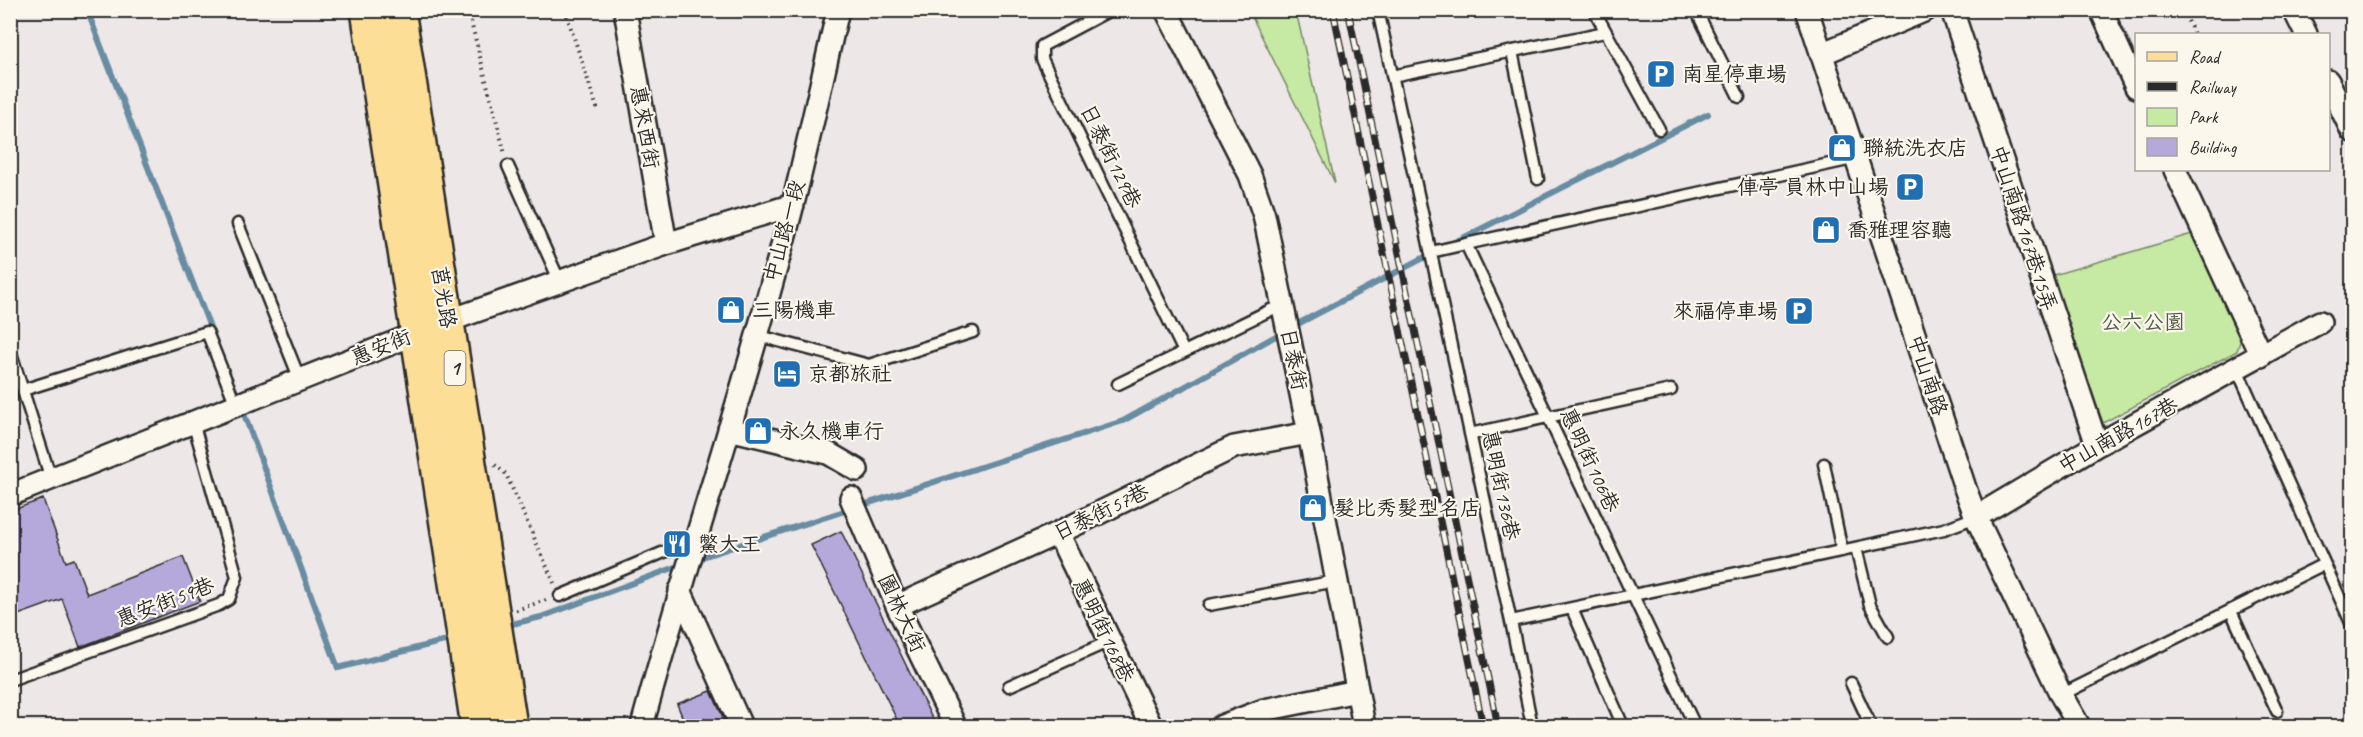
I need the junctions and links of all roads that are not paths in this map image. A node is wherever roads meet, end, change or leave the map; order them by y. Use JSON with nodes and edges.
{"nodes":[{"id":1,"x":368,"y":10,"type":"edge"},
{"id":2,"x":398,"y":10,"type":"edge"},
{"id":3,"x":625,"y":10,"type":"edge"},
{"id":4,"x":838,"y":10,"type":"edge"},
{"id":5,"x":1110,"y":10,"type":"edge"},
{"id":6,"x":1166,"y":10,"type":"edge"},
{"id":7,"x":1378,"y":10,"type":"edge"},
{"id":8,"x":1594,"y":10,"type":"edge"},
{"id":9,"x":1696,"y":10,"type":"edge"},
{"id":10,"x":1807,"y":10,"type":"edge"},
{"id":11,"x":1926,"y":10,"type":"edge"},
{"id":12,"x":1952,"y":10,"type":"edge"},
{"id":13,"x":2101,"y":10,"type":"edge"},
{"id":14,"x":2294,"y":10,"type":"edge"},
{"id":15,"x":1605,"y":32,"type":"junction"},
{"id":16,"x":2306,"y":33,"type":"edge"},
{"id":17,"x":1512,"y":51,"type":"junction"},
{"id":18,"x":1821,"y":54,"type":"junction"},
{"id":19,"x":1392,"y":76,"type":"junction"},
{"id":20,"x":2135,"y":85,"type":"edge"},
{"id":21,"x":2330,"y":85,"type":"edge"},
{"id":22,"x":1739,"y":97,"type":"dead end"},
{"id":23,"x":1659,"y":129,"type":"dead end"},
{"id":24,"x":2352,"y":131,"type":"edge"},
{"id":25,"x":1857,"y":158,"type":"junction"},
{"id":26,"x":508,"y":166,"type":"road end"},
{"id":27,"x":2175,"y":171,"type":"edge"},
{"id":28,"x":1538,"y":179,"type":"dead end"},
{"id":29,"x":793,"y":205,"type":"junction"},
{"id":30,"x":238,"y":224,"type":"dead end"},
{"id":31,"x":666,"y":244,"type":"junction"},
{"id":32,"x":1466,"y":244,"type":"junction"},
{"id":33,"x":1431,"y":252,"type":"junction"},
{"id":34,"x":560,"y":282,"type":"junction"},
{"id":35,"x":1282,"y":304,"type":"junction"},
{"id":36,"x":448,"y":321,"type":"junction"},
{"id":37,"x":2320,"y":322,"type":"dead end"},
{"id":38,"x":973,"y":332,"type":"dead end"},
{"id":39,"x":417,"y":333,"type":"junction"},
{"id":40,"x":756,"y":335,"type":"junction"},
{"id":41,"x":10,"y":350,"type":"edge"},
{"id":42,"x":1184,"y":352,"type":"junction"},
{"id":43,"x":2261,"y":356,"type":"junction"},
{"id":44,"x":2237,"y":369,"type":"junction"},
{"id":45,"x":300,"y":380,"type":"junction"},
{"id":46,"x":1118,"y":384,"type":"dead end"},
{"id":47,"x":23,"y":390,"type":"junction"},
{"id":48,"x":1671,"y":390,"type":"dead end"},
{"id":49,"x":236,"y":405,"type":"junction"},
{"id":50,"x":1548,"y":417,"type":"junction"},
{"id":51,"x":193,"y":422,"type":"junction"},
{"id":52,"x":729,"y":429,"type":"junction"},
{"id":53,"x":1309,"y":433,"type":"junction"},
{"id":54,"x":1470,"y":434,"type":"junction"},
{"id":55,"x":2097,"y":446,"type":"junction"},
{"id":56,"x":1824,"y":464,"type":"dead end"},
{"id":57,"x":857,"y":470,"type":"dead end"},
{"id":58,"x":51,"y":479,"type":"junction"},
{"id":59,"x":10,"y":495,"type":"edge"},
{"id":60,"x":851,"y":498,"type":"dead end"},
{"id":61,"x":1976,"y":517,"type":"junction"},
{"id":62,"x":1058,"y":533,"type":"junction"},
{"id":63,"x":696,"y":538,"type":"junction"},
{"id":64,"x":1856,"y":548,"type":"junction"},
{"id":65,"x":1842,"y":551,"type":"junction"},
{"id":66,"x":2324,"y":564,"type":"junction"},
{"id":67,"x":1336,"y":580,"type":"junction"},
{"id":68,"x":680,"y":590,"type":"junction"},
{"id":69,"x":560,"y":596,"type":"road end"},
{"id":70,"x":1632,"y":596,"type":"junction"},
{"id":71,"x":1209,"y":605,"type":"dead end"},
{"id":72,"x":897,"y":606,"type":"junction"},
{"id":73,"x":1572,"y":609,"type":"junction"},
{"id":74,"x":2230,"y":611,"type":"junction"},
{"id":75,"x":1511,"y":621,"type":"junction"},
{"id":76,"x":2352,"y":625,"type":"edge"},
{"id":77,"x":1887,"y":637,"type":"dead end"},
{"id":78,"x":1110,"y":641,"type":"junction"},
{"id":79,"x":10,"y":681,"type":"edge"},
{"id":80,"x":1851,"y":682,"type":"dead end"},
{"id":81,"x":1009,"y":686,"type":"dead end"},
{"id":82,"x":1357,"y":691,"type":"junction"},
{"id":83,"x":2061,"y":695,"type":"junction"},
{"id":84,"x":2277,"y":711,"type":"dead end"},
{"id":85,"x":478,"y":726,"type":"edge"},
{"id":86,"x":510,"y":726,"type":"edge"},
{"id":87,"x":642,"y":726,"type":"edge"},
{"id":88,"x":741,"y":726,"type":"edge"},
{"id":89,"x":955,"y":726,"type":"edge"},
{"id":90,"x":1151,"y":726,"type":"edge"},
{"id":91,"x":1222,"y":726,"type":"edge"},
{"id":92,"x":1364,"y":726,"type":"edge"},
{"id":93,"x":1532,"y":726,"type":"edge"},
{"id":94,"x":1623,"y":726,"type":"edge"},
{"id":95,"x":1695,"y":726,"type":"edge"},
{"id":96,"x":1870,"y":726,"type":"edge"},
{"id":97,"x":2079,"y":726,"type":"edge"}],
"edges":[{"from":1,"to":39,"type":"main road","name":"莒光路","number":"1"},
{"from":2,"to":36,"type":"main road","name":"莒光路","number":"1"},
{"from":3,"to":31,"type":"street","name":"惠來西街"},
{"from":4,"to":29,"type":"street","name":"中山路一段"},
{"from":5,"to":42,"type":"lane","name":"日泰街129巷"},
{"from":6,"to":35,"type":"street","name":"日泰街"},
{"from":7,"to":19,"type":"lane","name":"惠明街136巷"},
{"from":8,"to":15,"type":"lane"},
{"from":9,"to":22,"type":"lane"},
{"from":10,"to":18,"type":"street","name":"中山南路"},
{"from":11,"to":18,"type":"street"},
{"from":12,"to":55,"type":"street","name":"中山南路167巷15弄"},
{"from":13,"to":20,"type":"street"},
{"from":14,"to":16,"type":"street"},
{"from":15,"to":17,"type":"lane"},
{"from":15,"to":23,"type":"lane"},
{"from":17,"to":19,"type":"lane"},
{"from":17,"to":28,"type":"lane"},
{"from":18,"to":25,"type":"street","name":"中山南路"},
{"from":19,"to":33,"type":"lane","name":"惠明街136巷"},
{"from":21,"to":24,"type":"street"},
{"from":25,"to":32,"type":"lane"},
{"from":25,"to":61,"type":"street","name":"中山南路"},
{"from":26,"to":34,"type":"lane"},
{"from":27,"to":43,"type":"street"},
{"from":29,"to":31,"type":"street","name":"惠安街"},
{"from":29,"to":40,"type":"street","name":"中山路一段"},
{"from":30,"to":45,"type":"lane"},
{"from":31,"to":34,"type":"street","name":"惠安街"},
{"from":32,"to":33,"type":"lane"},
{"from":32,"to":50,"type":"lane","name":"惠明街106巷"},
{"from":33,"to":54,"type":"lane","name":"惠明街136巷"},
{"from":34,"to":36,"type":"street","name":"惠安街"},
{"from":35,"to":42,"type":"lane"},
{"from":35,"to":53,"type":"street","name":"日泰街"},
{"from":36,"to":39,"type":"street","name":"惠安街"},
{"from":36,"to":86,"type":"main road","name":"莒光路","number":"1"},
{"from":37,"to":43,"type":"street","name":"中山南路167巷"},
{"from":38,"to":40,"type":"lane"},
{"from":39,"to":45,"type":"street","name":"惠安街"},
{"from":39,"to":85,"type":"main road","name":"莒光路","number":"1"},
{"from":40,"to":52,"type":"street","name":"中山路一段"},
{"from":41,"to":47,"type":"lane"},
{"from":42,"to":46,"type":"lane"},
{"from":43,"to":44,"type":"street","name":"中山南路167巷"},
{"from":44,"to":55,"type":"street","name":"中山南路167巷"},
{"from":44,"to":66,"type":"lane"},
{"from":45,"to":49,"type":"street","name":"惠安街"},
{"from":47,"to":49,"type":"lane"},
{"from":47,"to":58,"type":"lane"},
{"from":48,"to":50,"type":"lane"},
{"from":49,"to":51,"type":"street","name":"惠安街"},
{"from":50,"to":54,"type":"lane"},
{"from":50,"to":70,"type":"lane","name":"惠明街106巷"},
{"from":51,"to":58,"type":"street","name":"惠安街"},
{"from":51,"to":79,"type":"lane","name":"惠安街59巷"},
{"from":52,"to":57,"type":"street"},
{"from":52,"to":63,"type":"street","name":"中山路一段"},
{"from":53,"to":62,"type":"street","name":"日泰街57巷"},
{"from":53,"to":67,"type":"street","name":"日泰街"},
{"from":54,"to":75,"type":"lane","name":"惠明街136巷"},
{"from":55,"to":61,"type":"street","name":"中山南路167巷"},
{"from":56,"to":65,"type":"lane"},
{"from":58,"to":59,"type":"street","name":"惠安街"},
{"from":60,"to":72,"type":"street","name":"園林大街"},
{"from":61,"to":64,"type":"lane"},
{"from":61,"to":83,"type":"street","name":"中山南路"},
{"from":62,"to":72,"type":"street","name":"日泰街57巷"},
{"from":62,"to":78,"type":"street","name":"惠明街168巷"},
{"from":63,"to":68,"type":"street","name":"中山路一段"},
{"from":63,"to":69,"type":"lane"},
{"from":64,"to":65,"type":"lane"},
{"from":64,"to":77,"type":"lane"},
{"from":65,"to":70,"type":"lane"},
{"from":66,"to":74,"type":"lane"},
{"from":66,"to":76,"type":"lane"},
{"from":67,"to":71,"type":"lane"},
{"from":67,"to":82,"type":"street","name":"日泰街"},
{"from":68,"to":87,"type":"street","name":"中山路一段"},
{"from":68,"to":88,"type":"street"},
{"from":70,"to":73,"type":"lane"},
{"from":70,"to":95,"type":"lane","name":"惠明街106巷"},
{"from":72,"to":89,"type":"street","name":"園林大街"},
{"from":73,"to":75,"type":"lane"},
{"from":73,"to":94,"type":"lane"},
{"from":74,"to":83,"type":"lane"},
{"from":74,"to":84,"type":"lane"},
{"from":75,"to":93,"type":"lane","name":"惠明街136巷"},
{"from":78,"to":81,"type":"lane"},
{"from":78,"to":90,"type":"street","name":"惠明街168巷"},
{"from":80,"to":96,"type":"lane"},
{"from":82,"to":91,"type":"street"},
{"from":82,"to":92,"type":"street","name":"日泰街"},
{"from":83,"to":97,"type":"street","name":"中山南路"}]}
